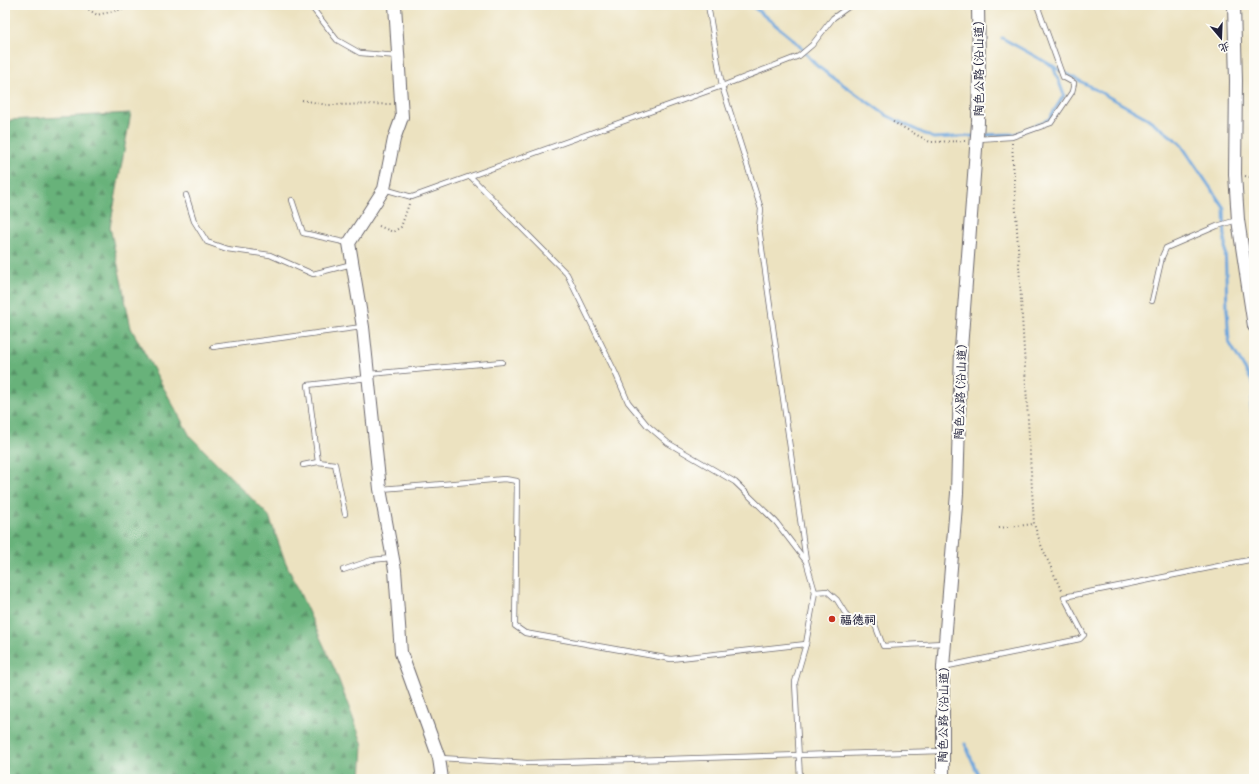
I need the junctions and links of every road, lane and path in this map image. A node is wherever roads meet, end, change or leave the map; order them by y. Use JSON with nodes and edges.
{"nodes":[{"id":1,"x":82,"y":5,"type":"edge"},
{"id":2,"x":139,"y":5,"type":"edge"},
{"id":3,"x":310,"y":5,"type":"edge"},
{"id":4,"x":395,"y":5,"type":"edge"},
{"id":5,"x":708,"y":5,"type":"edge"},
{"id":6,"x":851,"y":5,"type":"edge"},
{"id":7,"x":978,"y":5,"type":"edge"},
{"id":8,"x":1037,"y":5,"type":"edge"},
{"id":9,"x":1234,"y":5,"type":"edge"},
{"id":10,"x":398,"y":56,"type":"junction"},
{"id":11,"x":722,"y":86,"type":"junction"},
{"id":12,"x":302,"y":100,"type":"dead end"},
{"id":13,"x":401,"y":104,"type":"junction"},
{"id":14,"x":893,"y":122,"type":"dead end"},
{"id":15,"x":1012,"y":137,"type":"junction"},
{"id":16,"x":977,"y":139,"type":"junction"},
{"id":17,"x":471,"y":176,"type":"junction"},
{"id":18,"x":384,"y":189,"type":"junction"},
{"id":19,"x":186,"y":195,"type":"dead end"},
{"id":20,"x":412,"y":197,"type":"junction"},
{"id":21,"x":292,"y":200,"type":"dead end"},
{"id":22,"x":1233,"y":221,"type":"junction"},
{"id":23,"x":379,"y":226,"type":"dead end"},
{"id":24,"x":349,"y":243,"type":"junction"},
{"id":25,"x":352,"y":264,"type":"junction"},
{"id":26,"x":1152,"y":302,"type":"dead end"},
{"id":27,"x":1254,"y":326,"type":"edge"},
{"id":28,"x":363,"y":327,"type":"junction"},
{"id":29,"x":213,"y":347,"type":"dead end"},
{"id":30,"x":502,"y":362,"type":"dead end"},
{"id":31,"x":369,"y":376,"type":"junction"},
{"id":32,"x":318,"y":462,"type":"junction"},
{"id":33,"x":303,"y":465,"type":"dead end"},
{"id":34,"x":380,"y":489,"type":"junction"},
{"id":35,"x":345,"y":514,"type":"dead end"},
{"id":36,"x":1034,"y":524,"type":"junction"},
{"id":37,"x":999,"y":528,"type":"dead end"},
{"id":38,"x":393,"y":558,"type":"junction"},
{"id":39,"x":1254,"y":559,"type":"edge"},
{"id":40,"x":806,"y":561,"type":"junction"},
{"id":41,"x":343,"y":570,"type":"dead end"},
{"id":42,"x":815,"y":592,"type":"junction"},
{"id":43,"x":1064,"y":597,"type":"junction"},
{"id":44,"x":945,"y":642,"type":"junction"},
{"id":45,"x":806,"y":644,"type":"junction"},
{"id":46,"x":943,"y":667,"type":"junction"},
{"id":47,"x":943,"y":751,"type":"junction"},
{"id":48,"x":798,"y":755,"type":"junction"},
{"id":49,"x":439,"y":758,"type":"junction"},
{"id":50,"x":442,"y":779,"type":"edge"},
{"id":51,"x":800,"y":779,"type":"edge"},
{"id":52,"x":943,"y":779,"type":"edge"}],
"edges":[{"from":1,"to":2,"type":"path"},
{"from":3,"to":10,"type":"lane"},
{"from":4,"to":10,"type":"street"},
{"from":5,"to":11,"type":"lane"},
{"from":6,"to":11,"type":"lane"},
{"from":7,"to":16,"type":"street","name":"陶色公路 (沿山道)"},
{"from":8,"to":15,"type":"lane"},
{"from":9,"to":22,"type":"street"},
{"from":10,"to":13,"type":"street"},
{"from":11,"to":17,"type":"lane"},
{"from":11,"to":40,"type":"lane"},
{"from":12,"to":13,"type":"path"},
{"from":13,"to":18,"type":"street"},
{"from":14,"to":16,"type":"path"},
{"from":15,"to":16,"type":"lane"},
{"from":15,"to":36,"type":"path"},
{"from":16,"to":44,"type":"street","name":"陶色公路 (沿山道)"},
{"from":17,"to":20,"type":"lane"},
{"from":17,"to":40,"type":"lane"},
{"from":18,"to":20,"type":"lane"},
{"from":18,"to":24,"type":"street"},
{"from":19,"to":25,"type":"lane"},
{"from":20,"to":23,"type":"path"},
{"from":21,"to":24,"type":"lane"},
{"from":22,"to":26,"type":"lane"},
{"from":22,"to":27,"type":"street"},
{"from":24,"to":25,"type":"street"},
{"from":25,"to":28,"type":"street"},
{"from":28,"to":29,"type":"lane"},
{"from":28,"to":31,"type":"street"},
{"from":30,"to":31,"type":"lane"},
{"from":31,"to":32,"type":"lane"},
{"from":31,"to":34,"type":"street"},
{"from":32,"to":33,"type":"lane"},
{"from":32,"to":35,"type":"lane"},
{"from":34,"to":38,"type":"street"},
{"from":34,"to":45,"type":"lane"},
{"from":36,"to":37,"type":"path"},
{"from":36,"to":43,"type":"path"},
{"from":38,"to":41,"type":"lane"},
{"from":38,"to":49,"type":"street"},
{"from":39,"to":43,"type":"lane"},
{"from":40,"to":42,"type":"lane"},
{"from":42,"to":44,"type":"lane"},
{"from":42,"to":45,"type":"lane"},
{"from":43,"to":46,"type":"lane"},
{"from":44,"to":46,"type":"street","name":"陶色公路 (沿山道)"},
{"from":45,"to":48,"type":"lane"},
{"from":46,"to":47,"type":"street","name":"陶色公路 (沿山道)"},
{"from":47,"to":48,"type":"lane"},
{"from":47,"to":52,"type":"street","name":"陶色公路 (沿山道)"},
{"from":48,"to":49,"type":"lane"},
{"from":48,"to":51,"type":"lane"},
{"from":49,"to":50,"type":"street"}]}
